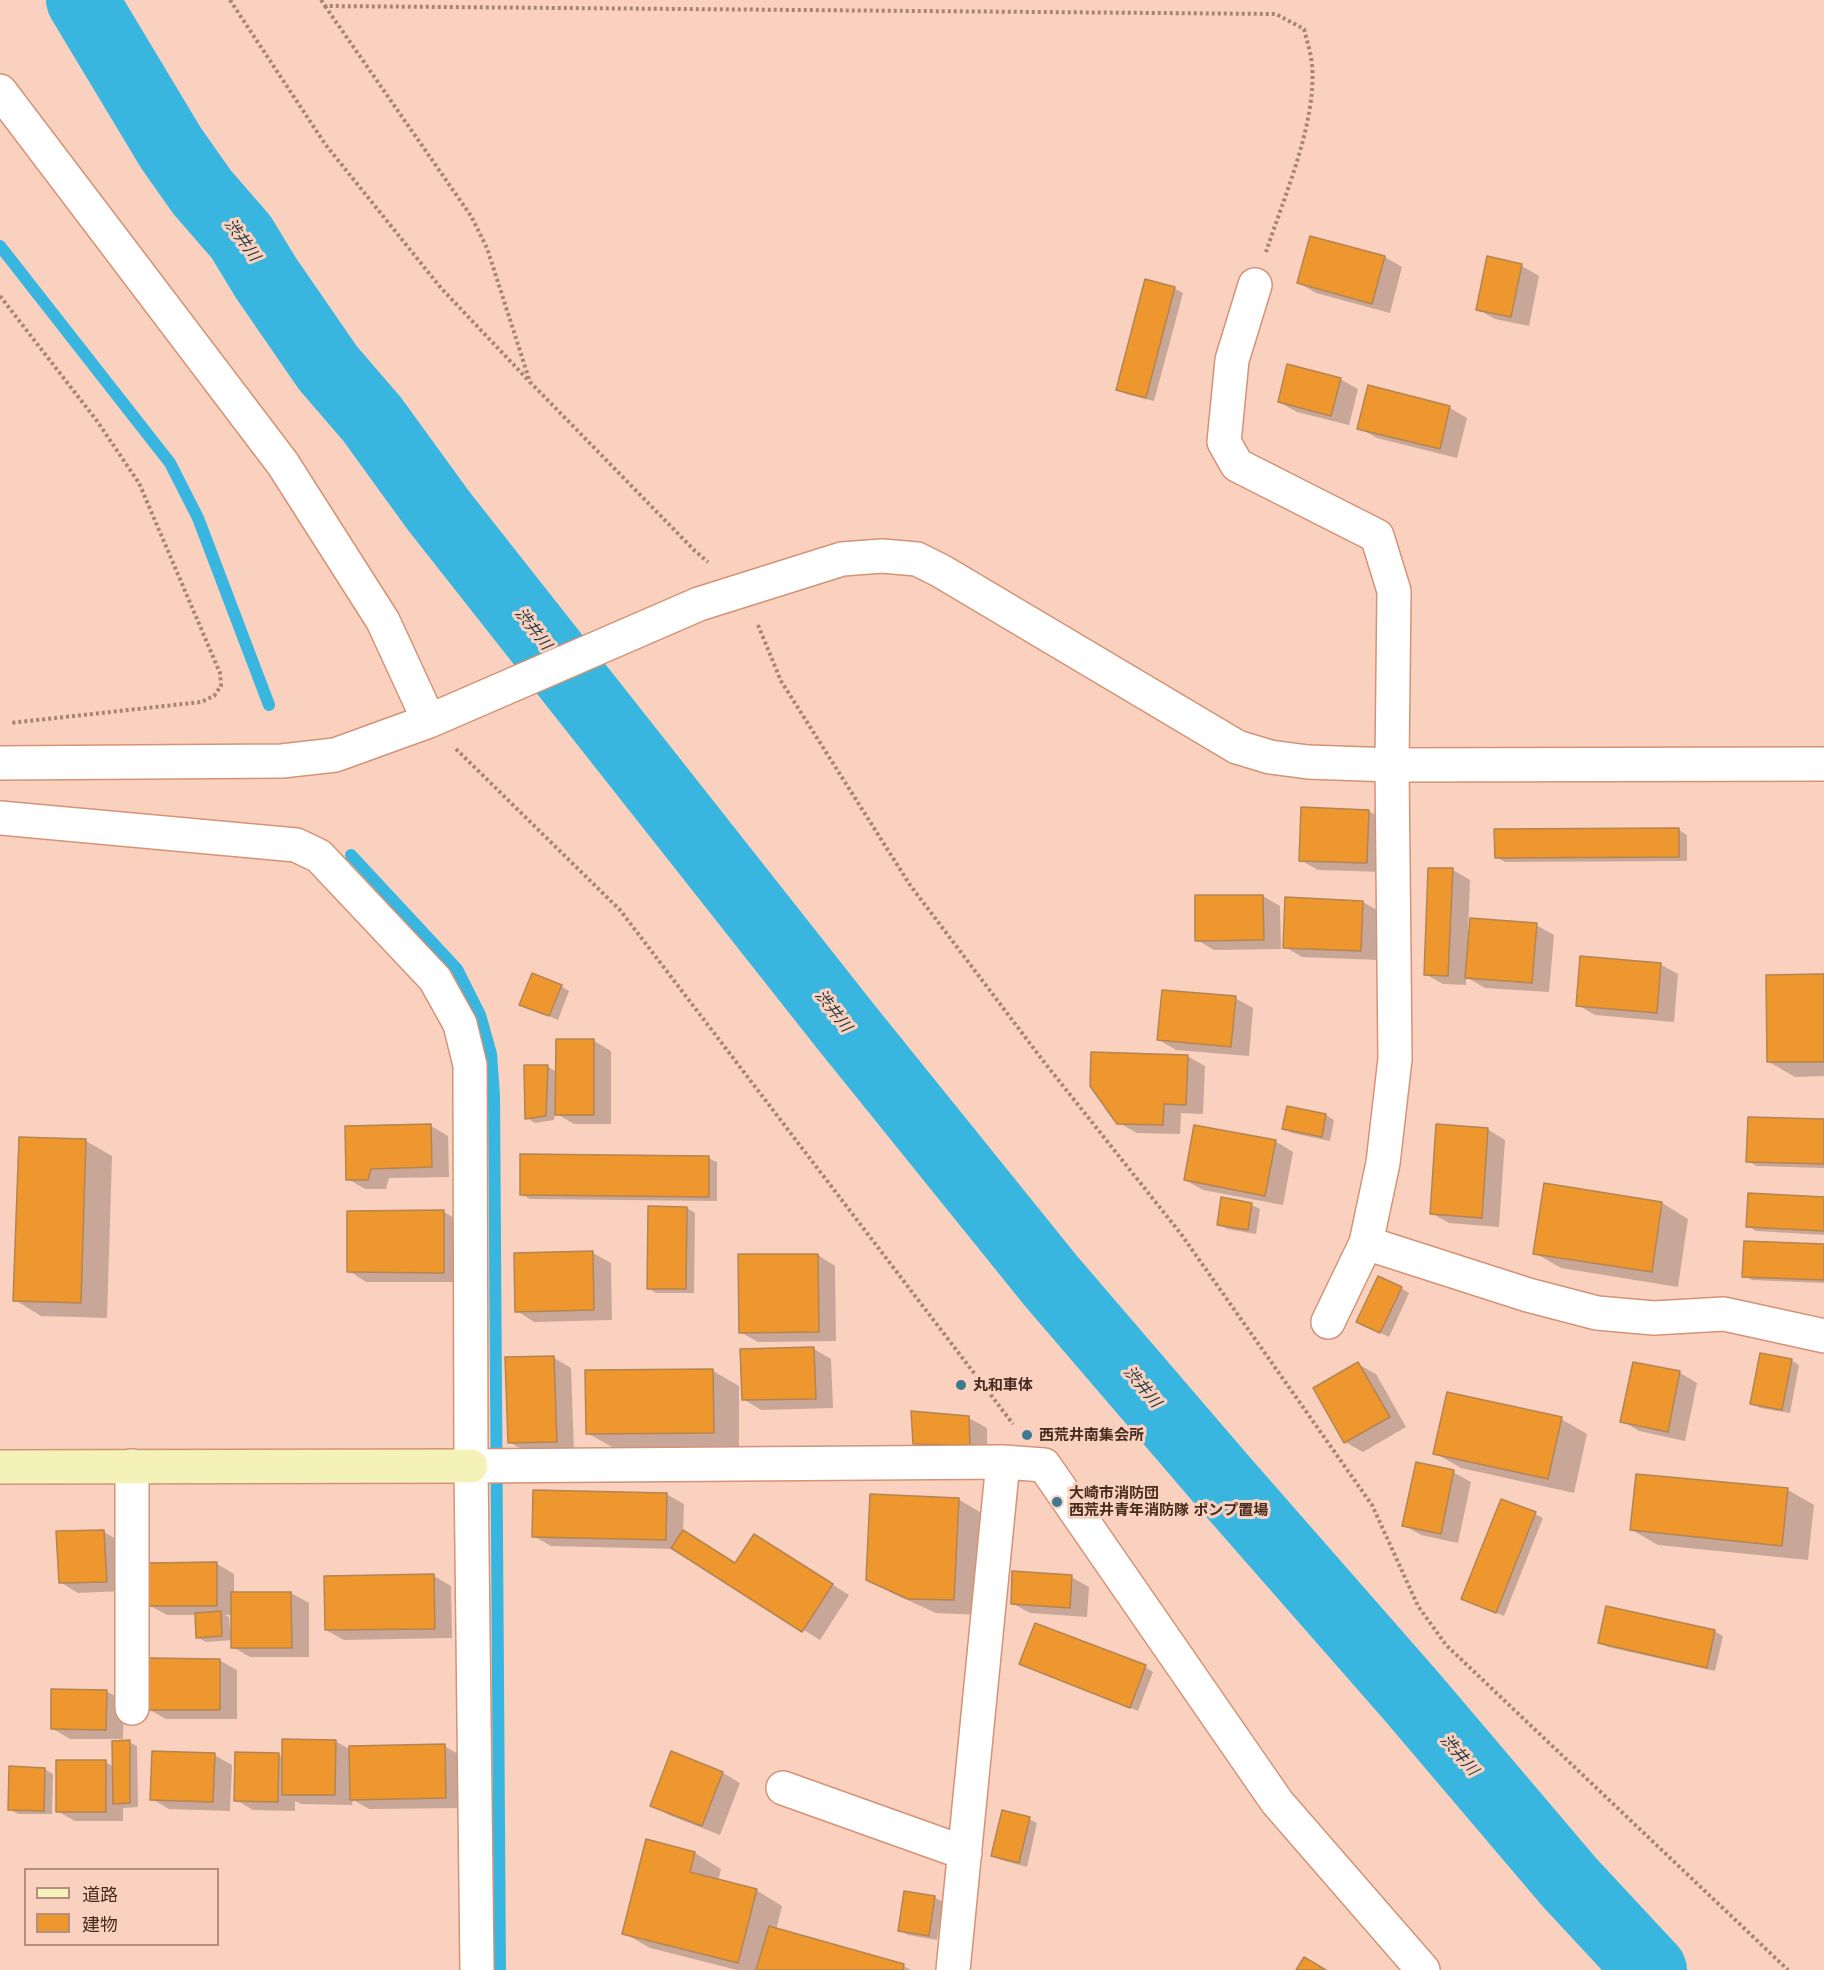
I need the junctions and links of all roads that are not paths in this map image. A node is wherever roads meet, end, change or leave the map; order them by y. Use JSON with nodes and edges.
{"nodes":[{"id":1,"x":0,"y":91,"type":"edge"},
{"id":2,"x":1255,"y":285,"type":"road end"},
{"id":3,"x":429,"y":721,"type":"junction"},
{"id":4,"x":0,"y":763,"type":"edge"},
{"id":5,"x":1824,"y":764,"type":"edge"},
{"id":6,"x":1392,"y":765,"type":"junction"},
{"id":7,"x":0,"y":818,"type":"edge"},
{"id":8,"x":1366,"y":1243,"type":"junction"},
{"id":9,"x":1328,"y":1322,"type":"dead end"},
{"id":10,"x":1824,"y":1336,"type":"edge"},
{"id":11,"x":1003,"y":1462,"type":"junction"},
{"id":12,"x":132,"y":1466,"type":"junction"},
{"id":13,"x":487,"y":1466,"type":"junction"},
{"id":14,"x":0,"y":1467,"type":"edge"},
{"id":15,"x":132,"y":1708,"type":"dead end"},
{"id":16,"x":783,"y":1788,"type":"dead end"},
{"id":17,"x":965,"y":1854,"type":"junction"},
{"id":18,"x":477,"y":1970,"type":"edge"},
{"id":19,"x":953,"y":1970,"type":"edge"},
{"id":20,"x":1423,"y":1970,"type":"edge"}],
"edges":[{"from":1,"to":3,"type":"street"},
{"from":2,"to":6,"type":"street"},
{"from":3,"to":4,"type":"street"},
{"from":3,"to":6,"type":"street"},
{"from":5,"to":6,"type":"street"},
{"from":6,"to":8,"type":"street"},
{"from":7,"to":13,"type":"street"},
{"from":8,"to":9,"type":"street"},
{"from":8,"to":10,"type":"street"},
{"from":11,"to":13,"type":"street"},
{"from":11,"to":17,"type":"street"},
{"from":11,"to":20,"type":"street"},
{"from":12,"to":13,"type":"street"},
{"from":12,"to":14,"type":"street"},
{"from":12,"to":15,"type":"street"},
{"from":13,"to":18,"type":"street"},
{"from":16,"to":17,"type":"street"},
{"from":17,"to":19,"type":"street"}]}
